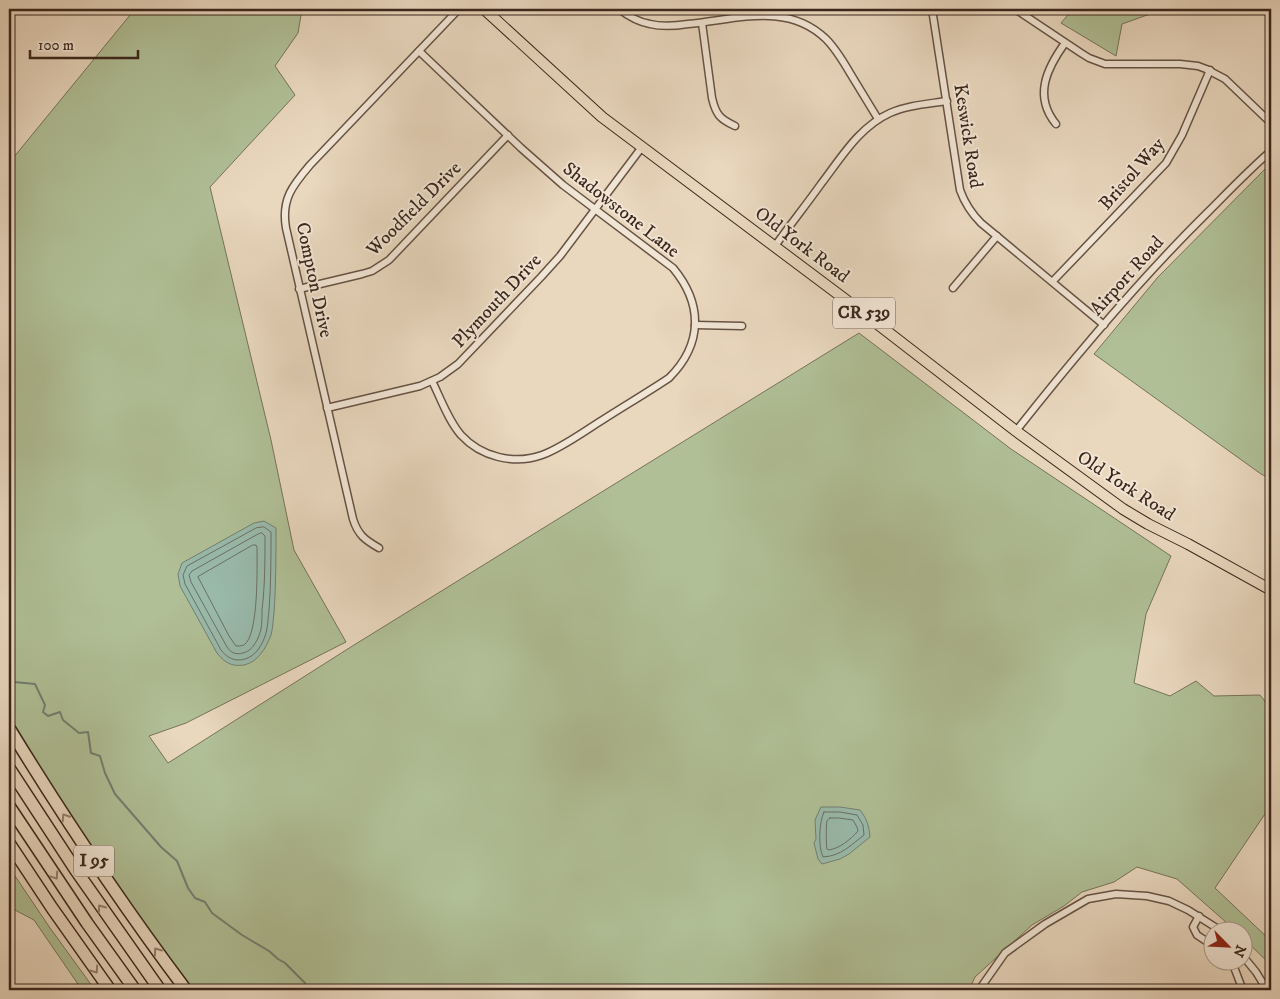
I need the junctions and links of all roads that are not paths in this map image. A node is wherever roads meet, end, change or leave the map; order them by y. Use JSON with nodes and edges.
{"nodes":[{"id":1,"x":459,"y":9,"type":"edge"},
{"id":2,"x":484,"y":9,"type":"edge"},
{"id":3,"x":619,"y":9,"type":"edge"},
{"id":4,"x":932,"y":9,"type":"edge"},
{"id":5,"x":1015,"y":9,"type":"edge"},
{"id":6,"x":702,"y":23,"type":"junction"},
{"id":7,"x":1065,"y":43,"type":"junction"},
{"id":8,"x":419,"y":51,"type":"junction"},
{"id":9,"x":1210,"y":70,"type":"junction"},
{"id":10,"x":947,"y":101,"type":"junction"},
{"id":11,"x":878,"y":119,"type":"junction"},
{"id":12,"x":1271,"y":123,"type":"edge"},
{"id":13,"x":1056,"y":124,"type":"dead end"},
{"id":14,"x":735,"y":126,"type":"dead end"},
{"id":15,"x":508,"y":135,"type":"junction"},
{"id":16,"x":642,"y":147,"type":"junction"},
{"id":17,"x":1271,"y":151,"type":"edge"},
{"id":18,"x":595,"y":210,"type":"junction"},
{"id":19,"x":997,"y":236,"type":"junction"},
{"id":20,"x":775,"y":246,"type":"junction"},
{"id":21,"x":1053,"y":281,"type":"junction"},
{"id":22,"x":953,"y":288,"type":"dead end"},
{"id":23,"x":300,"y":289,"type":"junction"},
{"id":24,"x":695,"y":325,"type":"junction"},
{"id":25,"x":1104,"y":325,"type":"junction"},
{"id":26,"x":742,"y":326,"type":"dead end"},
{"id":27,"x":432,"y":381,"type":"junction"},
{"id":28,"x":327,"y":408,"type":"junction"},
{"id":29,"x":1016,"y":431,"type":"junction"},
{"id":30,"x":379,"y":548,"type":"dead end"},
{"id":31,"x":1268,"y":588,"type":"edge"},
{"id":32,"x":9,"y":728,"type":"edge"},
{"id":33,"x":9,"y":768,"type":"edge"},
{"id":34,"x":9,"y":806,"type":"edge"},
{"id":35,"x":9,"y":842,"type":"edge"},
{"id":36,"x":1199,"y":916,"type":"junction"},
{"id":37,"x":1208,"y":922,"type":"edge"},
{"id":38,"x":1202,"y":939,"type":"edge"},
{"id":39,"x":1252,"y":967,"type":"edge"},
{"id":40,"x":1236,"y":972,"type":"edge"},
{"id":41,"x":1264,"y":989,"type":"edge"},
{"id":42,"x":110,"y":990,"type":"edge"},
{"id":43,"x":135,"y":990,"type":"edge"},
{"id":44,"x":160,"y":990,"type":"edge"},
{"id":45,"x":186,"y":990,"type":"edge"},
{"id":46,"x":979,"y":990,"type":"edge"},
{"id":47,"x":1244,"y":990,"type":"edge"}],
"edges":[{"from":1,"to":8,"type":"street","name":"Compton Drive"},
{"from":2,"to":16,"type":"main road","name":"Old York Road","number":"CR 539"},
{"from":3,"to":6,"type":"street"},
{"from":4,"to":10,"type":"street","name":"Keswick Road"},
{"from":5,"to":7,"type":"street"},
{"from":6,"to":11,"type":"street"},
{"from":6,"to":14,"type":"street"},
{"from":7,"to":9,"type":"street"},
{"from":7,"to":13,"type":"street"},
{"from":8,"to":15,"type":"street","name":"Shadowstone Lane"},
{"from":8,"to":23,"type":"street","name":"Compton Drive"},
{"from":9,"to":12,"type":"street"},
{"from":9,"to":21,"type":"street","name":"Bristol Way"},
{"from":10,"to":11,"type":"street"},
{"from":10,"to":19,"type":"street","name":"Keswick Road"},
{"from":11,"to":20,"type":"street"},
{"from":15,"to":18,"type":"street","name":"Shadowstone Lane"},
{"from":15,"to":23,"type":"street","name":"Woodfield Drive"},
{"from":16,"to":18,"type":"street","name":"Plymouth Drive"},
{"from":16,"to":20,"type":"main road","name":"Old York Road","number":"CR 539"},
{"from":17,"to":25,"type":"street","name":"Airport Road"},
{"from":18,"to":24,"type":"street","name":"Shadowstone Lane"},
{"from":18,"to":27,"type":"street","name":"Plymouth Drive"},
{"from":19,"to":21,"type":"street","name":"Keswick Road"},
{"from":19,"to":22,"type":"street"},
{"from":20,"to":29,"type":"main road","name":"Old York Road","number":"CR 539"},
{"from":21,"to":25,"type":"street","name":"Keswick Road"},
{"from":23,"to":28,"type":"street","name":"Compton Drive"},
{"from":24,"to":26,"type":"street"},
{"from":24,"to":27,"type":"street","name":"Shadowstone Lane"},
{"from":25,"to":29,"type":"street","name":"Airport Road"},
{"from":27,"to":28,"type":"street","name":"Plymouth Drive"},
{"from":28,"to":30,"type":"street","name":"Compton Drive"},
{"from":29,"to":31,"type":"main road","name":"Old York Road","number":"CR 539"},
{"from":45,"to":32,"type":"highway","number":"I 95","one_way":true},
{"from":44,"to":33,"type":"highway","number":"I 95","one_way":true},
{"from":34,"to":43,"type":"highway","number":"I 95","one_way":true},
{"from":35,"to":42,"type":"highway","one_way":true},
{"from":36,"to":37,"type":"street"},
{"from":36,"to":38,"type":"street"},
{"from":36,"to":46,"type":"street"},
{"from":39,"to":41,"type":"street"},
{"from":40,"to":47,"type":"street"}]}
